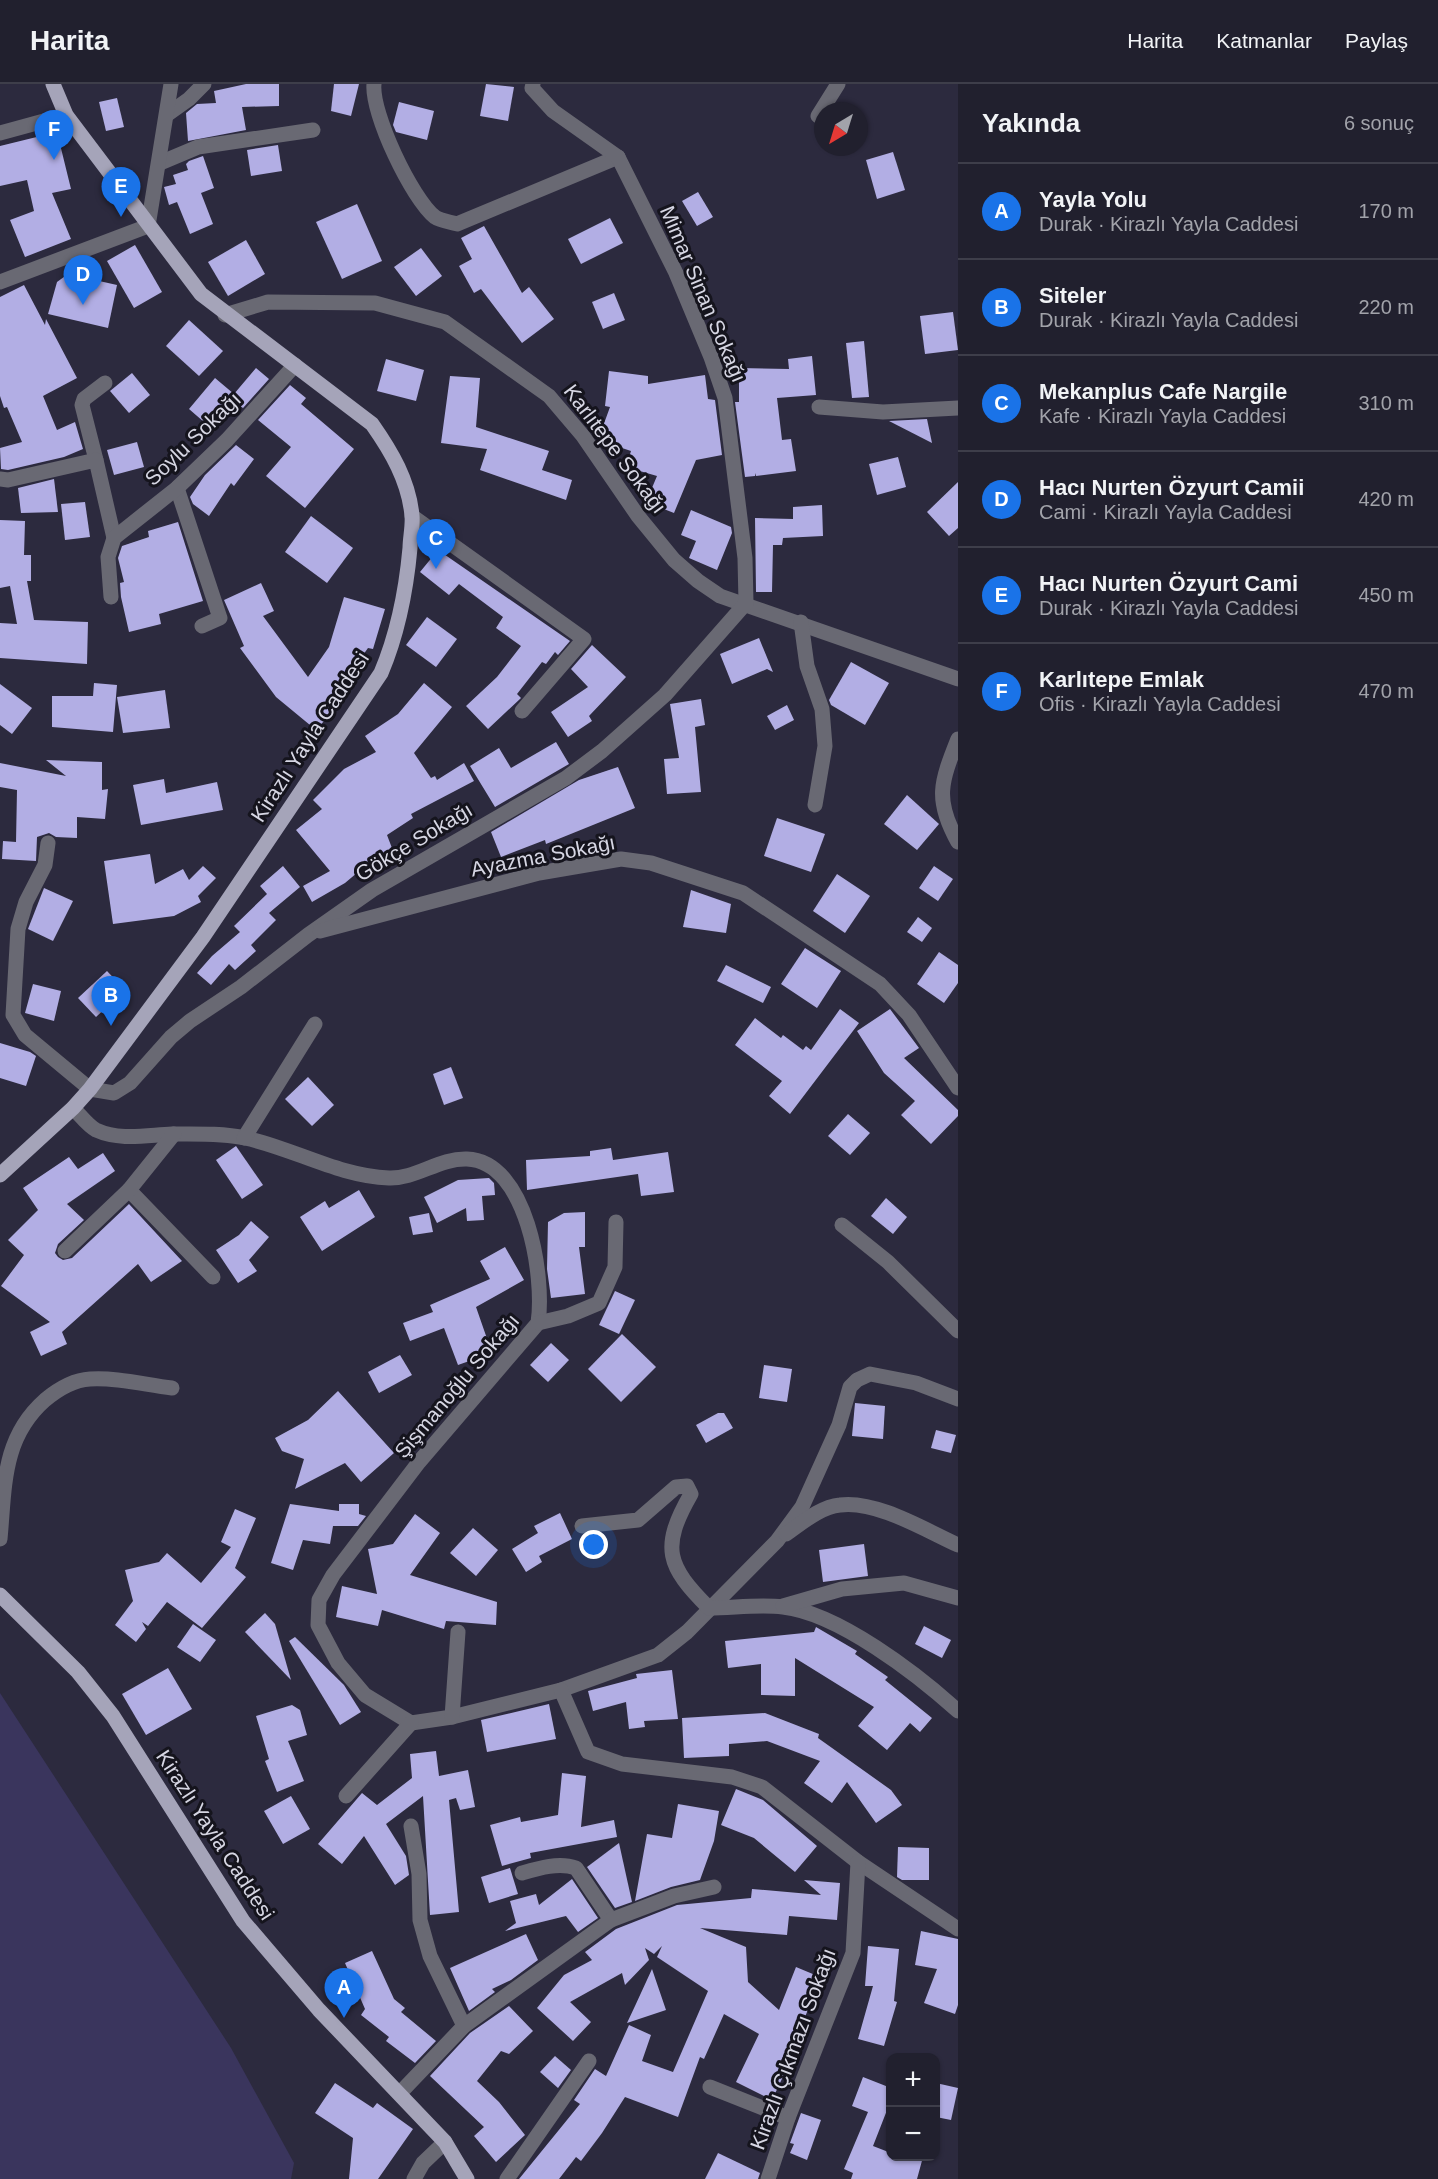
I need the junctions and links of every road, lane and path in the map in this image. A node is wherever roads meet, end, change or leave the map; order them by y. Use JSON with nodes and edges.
{"nodes":[{"id":1,"x":53,"y":84,"type":"edge"},
{"id":2,"x":171,"y":84,"type":"edge"},
{"id":3,"x":204,"y":84,"type":"edge"},
{"id":4,"x":374,"y":84,"type":"edge"},
{"id":5,"x":533,"y":84,"type":"edge"},
{"id":6,"x":838,"y":84,"type":"edge"},
{"id":7,"x":827,"y":102,"type":"edge"},
{"id":8,"x":168,"y":114,"type":"junction"},
{"id":9,"x":66,"y":115,"type":"junction"},
{"id":10,"x":313,"y":130,"type":"dead end"},
{"id":11,"x":0,"y":133,"type":"edge"},
{"id":12,"x":618,"y":157,"type":"junction"},
{"id":13,"x":160,"y":163,"type":"junction"},
{"id":14,"x":148,"y":226,"type":"junction"},
{"id":15,"x":0,"y":282,"type":"edge"},
{"id":16,"x":225,"y":315,"type":"junction"},
{"id":17,"x":295,"y":365,"type":"junction"},
{"id":18,"x":105,"y":383,"type":"dead end"},
{"id":19,"x":819,"y":407,"type":"dead end"},
{"id":20,"x":958,"y":408,"type":"edge"},
{"id":21,"x":96,"y":460,"type":"junction"},
{"id":22,"x":0,"y":479,"type":"edge"},
{"id":23,"x":177,"y":488,"type":"junction"},
{"id":24,"x":412,"y":516,"type":"junction"},
{"id":25,"x":114,"y":538,"type":"junction"},
{"id":26,"x":111,"y":597,"type":"dead end"},
{"id":27,"x":746,"y":603,"type":"junction"},
{"id":28,"x":801,"y":622,"type":"junction"},
{"id":29,"x":202,"y":627,"type":"dead end"},
{"id":30,"x":958,"y":679,"type":"edge"},
{"id":31,"x":522,"y":711,"type":"dead end"},
{"id":32,"x":958,"y":739,"type":"edge"},
{"id":33,"x":815,"y":805,"type":"dead end"},
{"id":34,"x":958,"y":842,"type":"edge"},
{"id":35,"x":48,"y":843,"type":"dead end"},
{"id":36,"x":308,"y":935,"type":"junction"},
{"id":37,"x":315,"y":1024,"type":"dead end"},
{"id":38,"x":952,"y":1072,"type":"edge"},
{"id":39,"x":958,"y":1088,"type":"edge"},
{"id":40,"x":90,"y":1089,"type":"junction"},
{"id":41,"x":73,"y":1108,"type":"junction"},
{"id":42,"x":174,"y":1134,"type":"junction"},
{"id":43,"x":244,"y":1138,"type":"junction"},
{"id":44,"x":0,"y":1175,"type":"edge"},
{"id":45,"x":129,"y":1190,"type":"junction"},
{"id":46,"x":616,"y":1222,"type":"dead end"},
{"id":47,"x":842,"y":1225,"type":"dead end"},
{"id":48,"x":65,"y":1251,"type":"dead end"},
{"id":49,"x":213,"y":1277,"type":"dead end"},
{"id":50,"x":538,"y":1323,"type":"junction"},
{"id":51,"x":958,"y":1331,"type":"edge"},
{"id":52,"x":172,"y":1388,"type":"dead end"},
{"id":53,"x":958,"y":1399,"type":"edge"},
{"id":54,"x":582,"y":1526,"type":"dead end"},
{"id":55,"x":0,"y":1539,"type":"edge"},
{"id":56,"x":777,"y":1541,"type":"junction"},
{"id":57,"x":958,"y":1545,"type":"edge"},
{"id":58,"x":0,"y":1595,"type":"edge"},
{"id":59,"x":958,"y":1598,"type":"edge"},
{"id":60,"x":783,"y":1606,"type":"junction"},
{"id":61,"x":710,"y":1608,"type":"junction"},
{"id":62,"x":458,"y":1632,"type":"dead end"},
{"id":63,"x":561,"y":1690,"type":"junction"},
{"id":64,"x":958,"y":1711,"type":"edge"},
{"id":65,"x":452,"y":1717,"type":"junction"},
{"id":66,"x":411,"y":1724,"type":"junction"},
{"id":67,"x":346,"y":1796,"type":"dead end"},
{"id":68,"x":411,"y":1826,"type":"dead end"},
{"id":69,"x":858,"y":1862,"type":"junction"},
{"id":70,"x":522,"y":1873,"type":"dead end"},
{"id":71,"x":714,"y":1887,"type":"dead end"},
{"id":72,"x":611,"y":1920,"type":"junction"},
{"id":73,"x":958,"y":1929,"type":"edge"},
{"id":74,"x":464,"y":2026,"type":"junction"},
{"id":75,"x":589,"y":2061,"type":"dead end"},
{"id":76,"x":710,"y":2087,"type":"dead end"},
{"id":77,"x":400,"y":2093,"type":"junction"},
{"id":78,"x":788,"y":2118,"type":"junction"},
{"id":79,"x":445,"y":2142,"type":"junction"},
{"id":80,"x":414,"y":2179,"type":"edge"},
{"id":81,"x":467,"y":2179,"type":"edge"},
{"id":82,"x":507,"y":2179,"type":"edge"},
{"id":83,"x":768,"y":2179,"type":"edge"}],
"edges":[{"from":1,"to":9,"type":"main road","name":"Kirazlı Yayla Caddesi"},
{"from":2,"to":8,"type":"street"},
{"from":3,"to":8,"type":"street"},
{"from":4,"to":12,"type":"street"},
{"from":5,"to":12,"type":"street","name":"Mimar Sinan Sokağı"},
{"from":6,"to":7,"type":"street"},
{"from":8,"to":13,"type":"street"},
{"from":9,"to":11,"type":"street"},
{"from":9,"to":14,"type":"main road","name":"Kirazlı Yayla Caddesi"},
{"from":10,"to":13,"type":"street"},
{"from":12,"to":27,"type":"street","name":"Mimar Sinan Sokağı"},
{"from":13,"to":14,"type":"street"},
{"from":14,"to":15,"type":"street"},
{"from":14,"to":16,"type":"main road","name":"Kirazlı Yayla Caddesi"},
{"from":16,"to":17,"type":"main road","name":"Kirazlı Yayla Caddesi"},
{"from":16,"to":27,"type":"street","name":"Karlıtepe Sokağı"},
{"from":17,"to":23,"type":"street","name":"Soylu Sokağı"},
{"from":17,"to":24,"type":"main road","name":"Kirazlı Yayla Caddesi"},
{"from":18,"to":21,"type":"street"},
{"from":19,"to":20,"type":"street"},
{"from":21,"to":22,"type":"street"},
{"from":21,"to":25,"type":"street"},
{"from":23,"to":25,"type":"street","name":"Soylu Sokağı"},
{"from":23,"to":29,"type":"street"},
{"from":24,"to":31,"type":"street"},
{"from":24,"to":40,"type":"main road","name":"Kirazlı Yayla Caddesi"},
{"from":25,"to":26,"type":"street"},
{"from":27,"to":28,"type":"street","name":"Karlıtepe Sokağı"},
{"from":27,"to":36,"type":"street","name":"Gökçe Sokağı"},
{"from":28,"to":30,"type":"street","name":"Karlıtepe Sokağı"},
{"from":28,"to":33,"type":"street"},
{"from":32,"to":34,"type":"street"},
{"from":35,"to":40,"type":"street"},
{"from":36,"to":38,"type":"street","name":"Ayazma Sokağı"},
{"from":36,"to":40,"type":"street","name":"Gökçe Sokağı"},
{"from":37,"to":43,"type":"street"},
{"from":38,"to":39,"type":"street","name":"Ayazma Sokağı"},
{"from":40,"to":41,"type":"main road","name":"Kirazlı Yayla Caddesi"},
{"from":41,"to":42,"type":"street","name":"Şişmanoğlu Sokağı"},
{"from":41,"to":44,"type":"main road","name":"Kirazlı Yayla Caddesi"},
{"from":42,"to":43,"type":"street","name":"Şişmanoğlu Sokağı"},
{"from":42,"to":45,"type":"street"},
{"from":43,"to":50,"type":"street","name":"Şişmanoğlu Sokağı"},
{"from":45,"to":48,"type":"street"},
{"from":45,"to":49,"type":"street"},
{"from":46,"to":50,"type":"street"},
{"from":47,"to":51,"type":"street"},
{"from":50,"to":66,"type":"street","name":"Şişmanoğlu Sokağı"},
{"from":52,"to":55,"type":"street"},
{"from":53,"to":56,"type":"street"},
{"from":54,"to":61,"type":"street"},
{"from":56,"to":57,"type":"street"},
{"from":56,"to":61,"type":"street"},
{"from":58,"to":77,"type":"main road","name":"Kirazlı Yayla Caddesi"},
{"from":59,"to":60,"type":"street"},
{"from":60,"to":61,"type":"street"},
{"from":60,"to":64,"type":"street"},
{"from":61,"to":63,"type":"street"},
{"from":62,"to":65,"type":"street"},
{"from":63,"to":65,"type":"street"},
{"from":63,"to":69,"type":"street"},
{"from":65,"to":66,"type":"street"},
{"from":66,"to":67,"type":"street"},
{"from":68,"to":74,"type":"street"},
{"from":69,"to":73,"type":"street"},
{"from":69,"to":78,"type":"street","name":"Kirazlı Çıkmazı Sokağı"},
{"from":70,"to":72,"type":"street"},
{"from":71,"to":72,"type":"street"},
{"from":72,"to":74,"type":"street"},
{"from":74,"to":77,"type":"street"},
{"from":75,"to":82,"type":"street"},
{"from":76,"to":78,"type":"street"},
{"from":77,"to":79,"type":"main road","name":"Kirazlı Yayla Caddesi"},
{"from":78,"to":83,"type":"street","name":"Kirazlı Çıkmazı Sokağı"},
{"from":79,"to":80,"type":"street"},
{"from":79,"to":81,"type":"main road","name":"Kirazlı Yayla Caddesi"}]}
